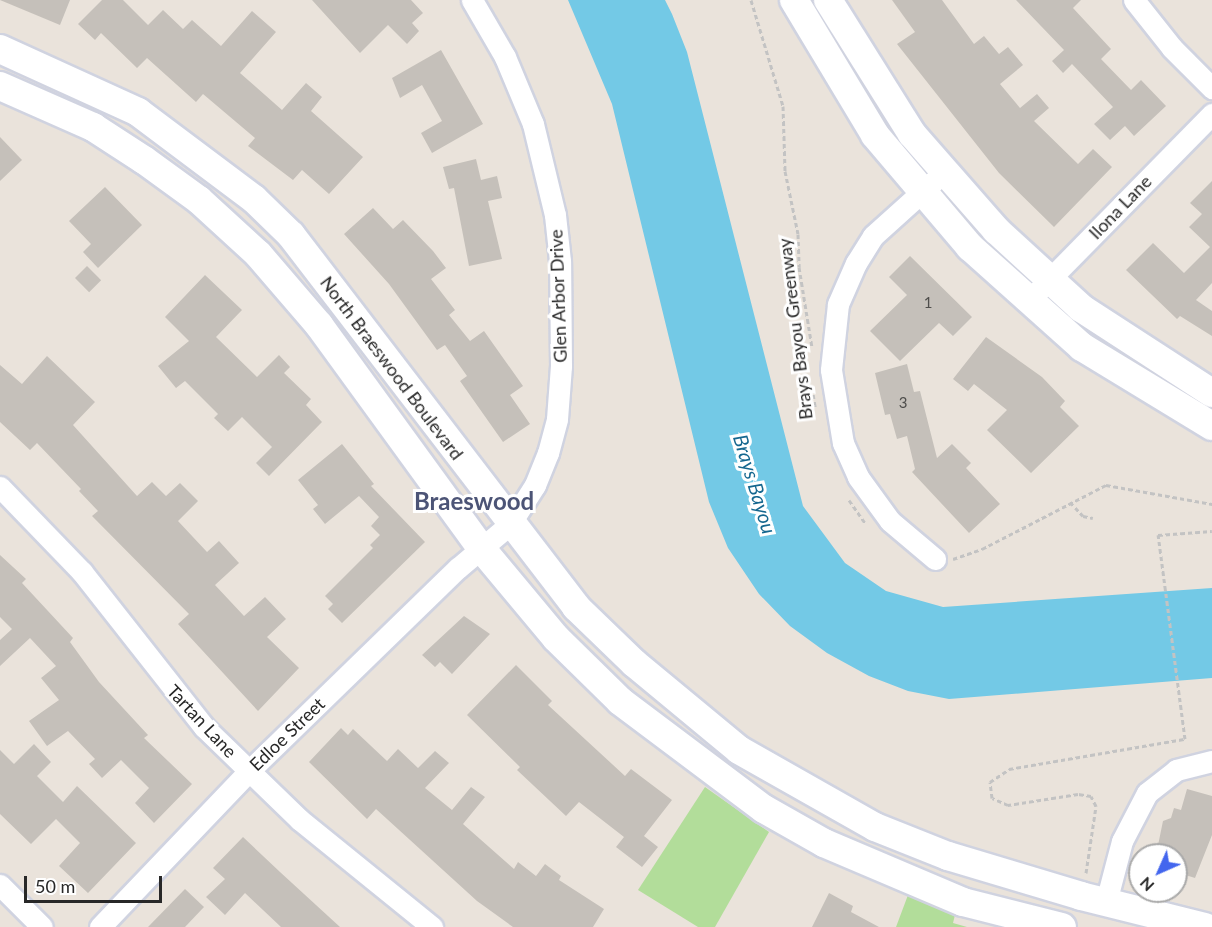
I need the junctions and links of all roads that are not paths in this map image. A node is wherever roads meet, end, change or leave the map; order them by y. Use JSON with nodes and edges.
{"nodes":[{"id":1,"x":472,"y":0,"type":"edge"},
{"id":2,"x":794,"y":0,"type":"edge"},
{"id":3,"x":828,"y":0,"type":"edge"},
{"id":4,"x":1134,"y":0,"type":"edge"},
{"id":5,"x":0,"y":49,"type":"edge"},
{"id":6,"x":0,"y":86,"type":"edge"},
{"id":7,"x":1212,"y":88,"type":"edge"},
{"id":8,"x":114,"y":100,"type":"junction"},
{"id":9,"x":1212,"y":114,"type":"edge"},
{"id":10,"x":99,"y":131,"type":"junction"},
{"id":11,"x":944,"y":173,"type":"junction"},
{"id":12,"x":921,"y":193,"type":"junction"},
{"id":13,"x":1048,"y":281,"type":"junction"},
{"id":14,"x":1028,"y":301,"type":"junction"},
{"id":15,"x":1212,"y":393,"type":"edge"},
{"id":16,"x":1212,"y":426,"type":"edge"},
{"id":17,"x":0,"y":487,"type":"edge"},
{"id":18,"x":510,"y":524,"type":"junction"},
{"id":19,"x":481,"y":548,"type":"junction"},
{"id":20,"x":935,"y":559,"type":"road end"},
{"id":21,"x":735,"y":747,"type":"junction"},
{"id":22,"x":1212,"y":761,"type":"edge"},
{"id":23,"x":249,"y":771,"type":"junction"},
{"id":24,"x":716,"y":775,"type":"junction"},
{"id":25,"x":0,"y":885,"type":"edge"},
{"id":26,"x":1103,"y":915,"type":"edge"},
{"id":27,"x":42,"y":927,"type":"edge"},
{"id":28,"x":100,"y":927,"type":"edge"},
{"id":29,"x":432,"y":927,"type":"edge"},
{"id":30,"x":1062,"y":927,"type":"edge"},
{"id":31,"x":1205,"y":927,"type":"edge"}],
"edges":[{"from":1,"to":18,"type":"street","name":"Glen Arbor Drive"},
{"from":2,"to":12,"type":"main road"},
{"from":3,"to":11,"type":"main road"},
{"from":4,"to":7,"type":"street"},
{"from":5,"to":8,"type":"main road","name":"North Braeswood Boulevard"},
{"from":6,"to":10,"type":"main road","name":"North Braeswood Boulevard"},
{"from":8,"to":10,"type":"main road"},
{"from":8,"to":18,"type":"main road","name":"North Braeswood Boulevard"},
{"from":9,"to":13,"type":"street","name":"Ilona Lane"},
{"from":10,"to":19,"type":"main road","name":"North Braeswood Boulevard"},
{"from":11,"to":12,"type":"street"},
{"from":11,"to":13,"type":"main road"},
{"from":12,"to":14,"type":"main road"},
{"from":12,"to":20,"type":"street"},
{"from":13,"to":14,"type":"street","name":"Ilona Lane"},
{"from":13,"to":15,"type":"main road"},
{"from":14,"to":16,"type":"main road"},
{"from":17,"to":23,"type":"street","name":"Tartan Lane"},
{"from":18,"to":19,"type":"street","name":"Glen Arbor Drive"},
{"from":18,"to":21,"type":"main road","name":"North Braeswood Boulevard"},
{"from":19,"to":23,"type":"street","name":"Edloe Street"},
{"from":19,"to":24,"type":"main road","name":"North Braeswood Boulevard"},
{"from":21,"to":24,"type":"main road"},
{"from":21,"to":26,"type":"main road","name":"North Braeswood Boulevard"},
{"from":22,"to":26,"type":"street"},
{"from":23,"to":28,"type":"street","name":"Edloe Street"},
{"from":23,"to":29,"type":"street","name":"Tartan Lane"},
{"from":24,"to":30,"type":"main road","name":"North Braeswood Boulevard"},
{"from":25,"to":27,"type":"street"},
{"from":26,"to":31,"type":"main road","name":"North Braeswood Boulevard"}]}
